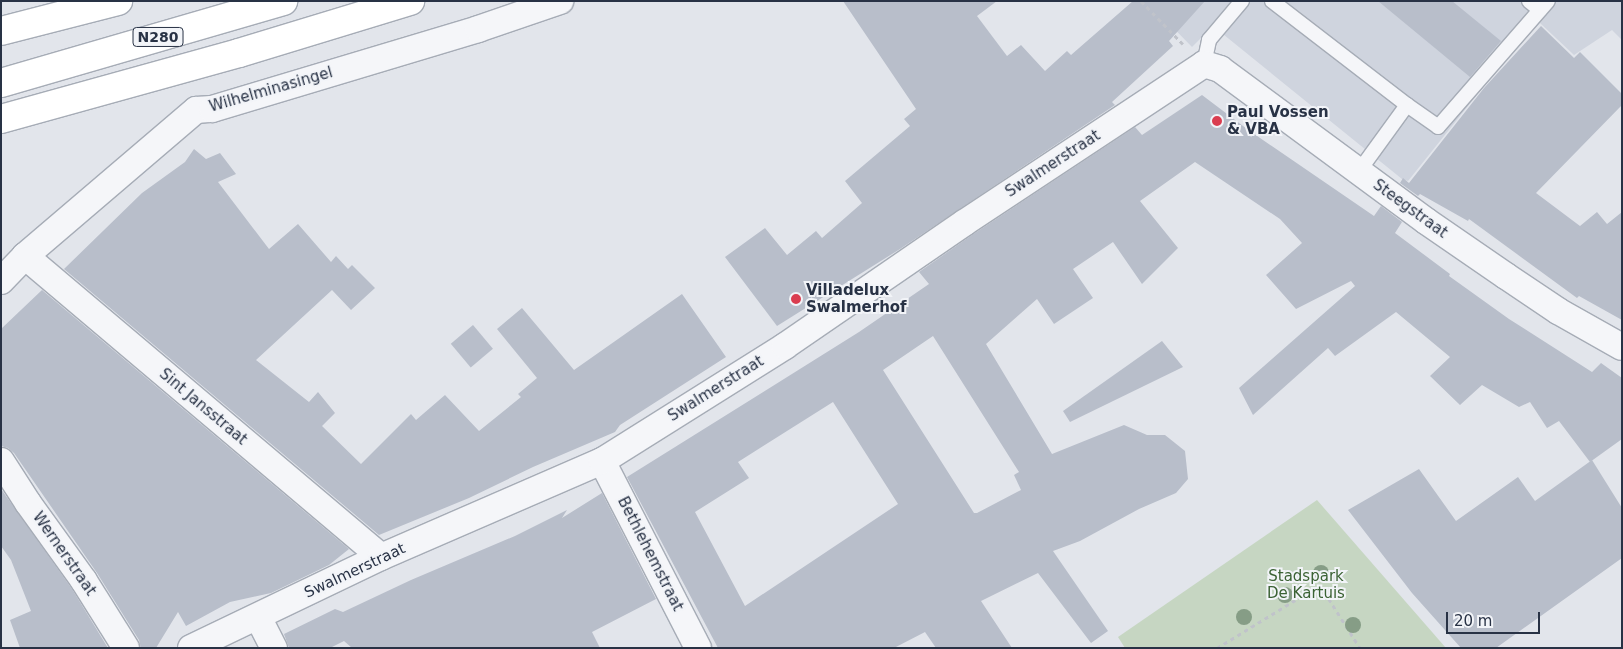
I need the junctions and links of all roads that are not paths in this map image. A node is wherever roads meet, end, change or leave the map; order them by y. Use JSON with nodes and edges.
{"nodes":[{"id":1,"x":118,"y":1,"type":"edge"},
{"id":2,"x":283,"y":1,"type":"edge"},
{"id":3,"x":410,"y":1,"type":"edge"},
{"id":4,"x":560,"y":1,"type":"edge"},
{"id":5,"x":1242,"y":1,"type":"edge"},
{"id":6,"x":1272,"y":1,"type":"edge"},
{"id":7,"x":1529,"y":1,"type":"edge"},
{"id":8,"x":1544,"y":6,"type":"edge"},
{"id":9,"x":1,"y":31,"type":"edge"},
{"id":10,"x":1204,"y":64,"type":"junction"},
{"id":11,"x":32,"y":73,"type":"junction"},
{"id":12,"x":1,"y":76,"type":"edge"},
{"id":13,"x":1,"y":83,"type":"edge"},
{"id":14,"x":1407,"y":105,"type":"junction"},
{"id":15,"x":1,"y":119,"type":"edge"},
{"id":16,"x":1359,"y":172,"type":"junction"},
{"id":17,"x":25,"y":256,"type":"junction"},
{"id":18,"x":1,"y":281,"type":"edge"},
{"id":19,"x":1622,"y":348,"type":"edge"},
{"id":20,"x":1,"y":461,"type":"edge"},
{"id":21,"x":602,"y":461,"type":"junction"},
{"id":22,"x":381,"y":557,"type":"junction"},
{"id":23,"x":258,"y":616,"type":"junction"},
{"id":24,"x":126,"y":648,"type":"edge"},
{"id":25,"x":191,"y":648,"type":"edge"},
{"id":26,"x":274,"y":648,"type":"edge"},
{"id":27,"x":698,"y":648,"type":"edge"}],
"edges":[{"from":1,"to":9,"type":"main road"},
{"from":2,"to":11,"type":"main road","number":"N280"},
{"from":3,"to":15,"type":"main road","number":"N280"},
{"from":4,"to":17,"type":"street","name":"Wilhelminasingel"},
{"from":5,"to":10,"type":"lane"},
{"from":6,"to":14,"type":"lane"},
{"from":7,"to":8,"type":"lane"},
{"from":8,"to":14,"type":"lane"},
{"from":10,"to":16,"type":"street","name":"Steegstraat"},
{"from":10,"to":21,"type":"street","name":"Swalmerstraat"},
{"from":11,"to":12,"type":"main road","number":"N280"},
{"from":11,"to":13,"type":"main road","number":"N280"},
{"from":14,"to":16,"type":"lane"},
{"from":16,"to":19,"type":"street","name":"Steegstraat"},
{"from":17,"to":18,"type":"street","name":"Wilhelminasingel"},
{"from":17,"to":22,"type":"street","name":"Sint Jansstraat"},
{"from":20,"to":24,"type":"street","name":"Wernerstraat"},
{"from":21,"to":22,"type":"street","name":"Swalmerstraat"},
{"from":21,"to":27,"type":"street","name":"Bethlehemstraat"},
{"from":22,"to":23,"type":"street","name":"Swalmerstraat"},
{"from":23,"to":25,"type":"street","name":"Swalmerstraat"},
{"from":23,"to":26,"type":"street"}]}
